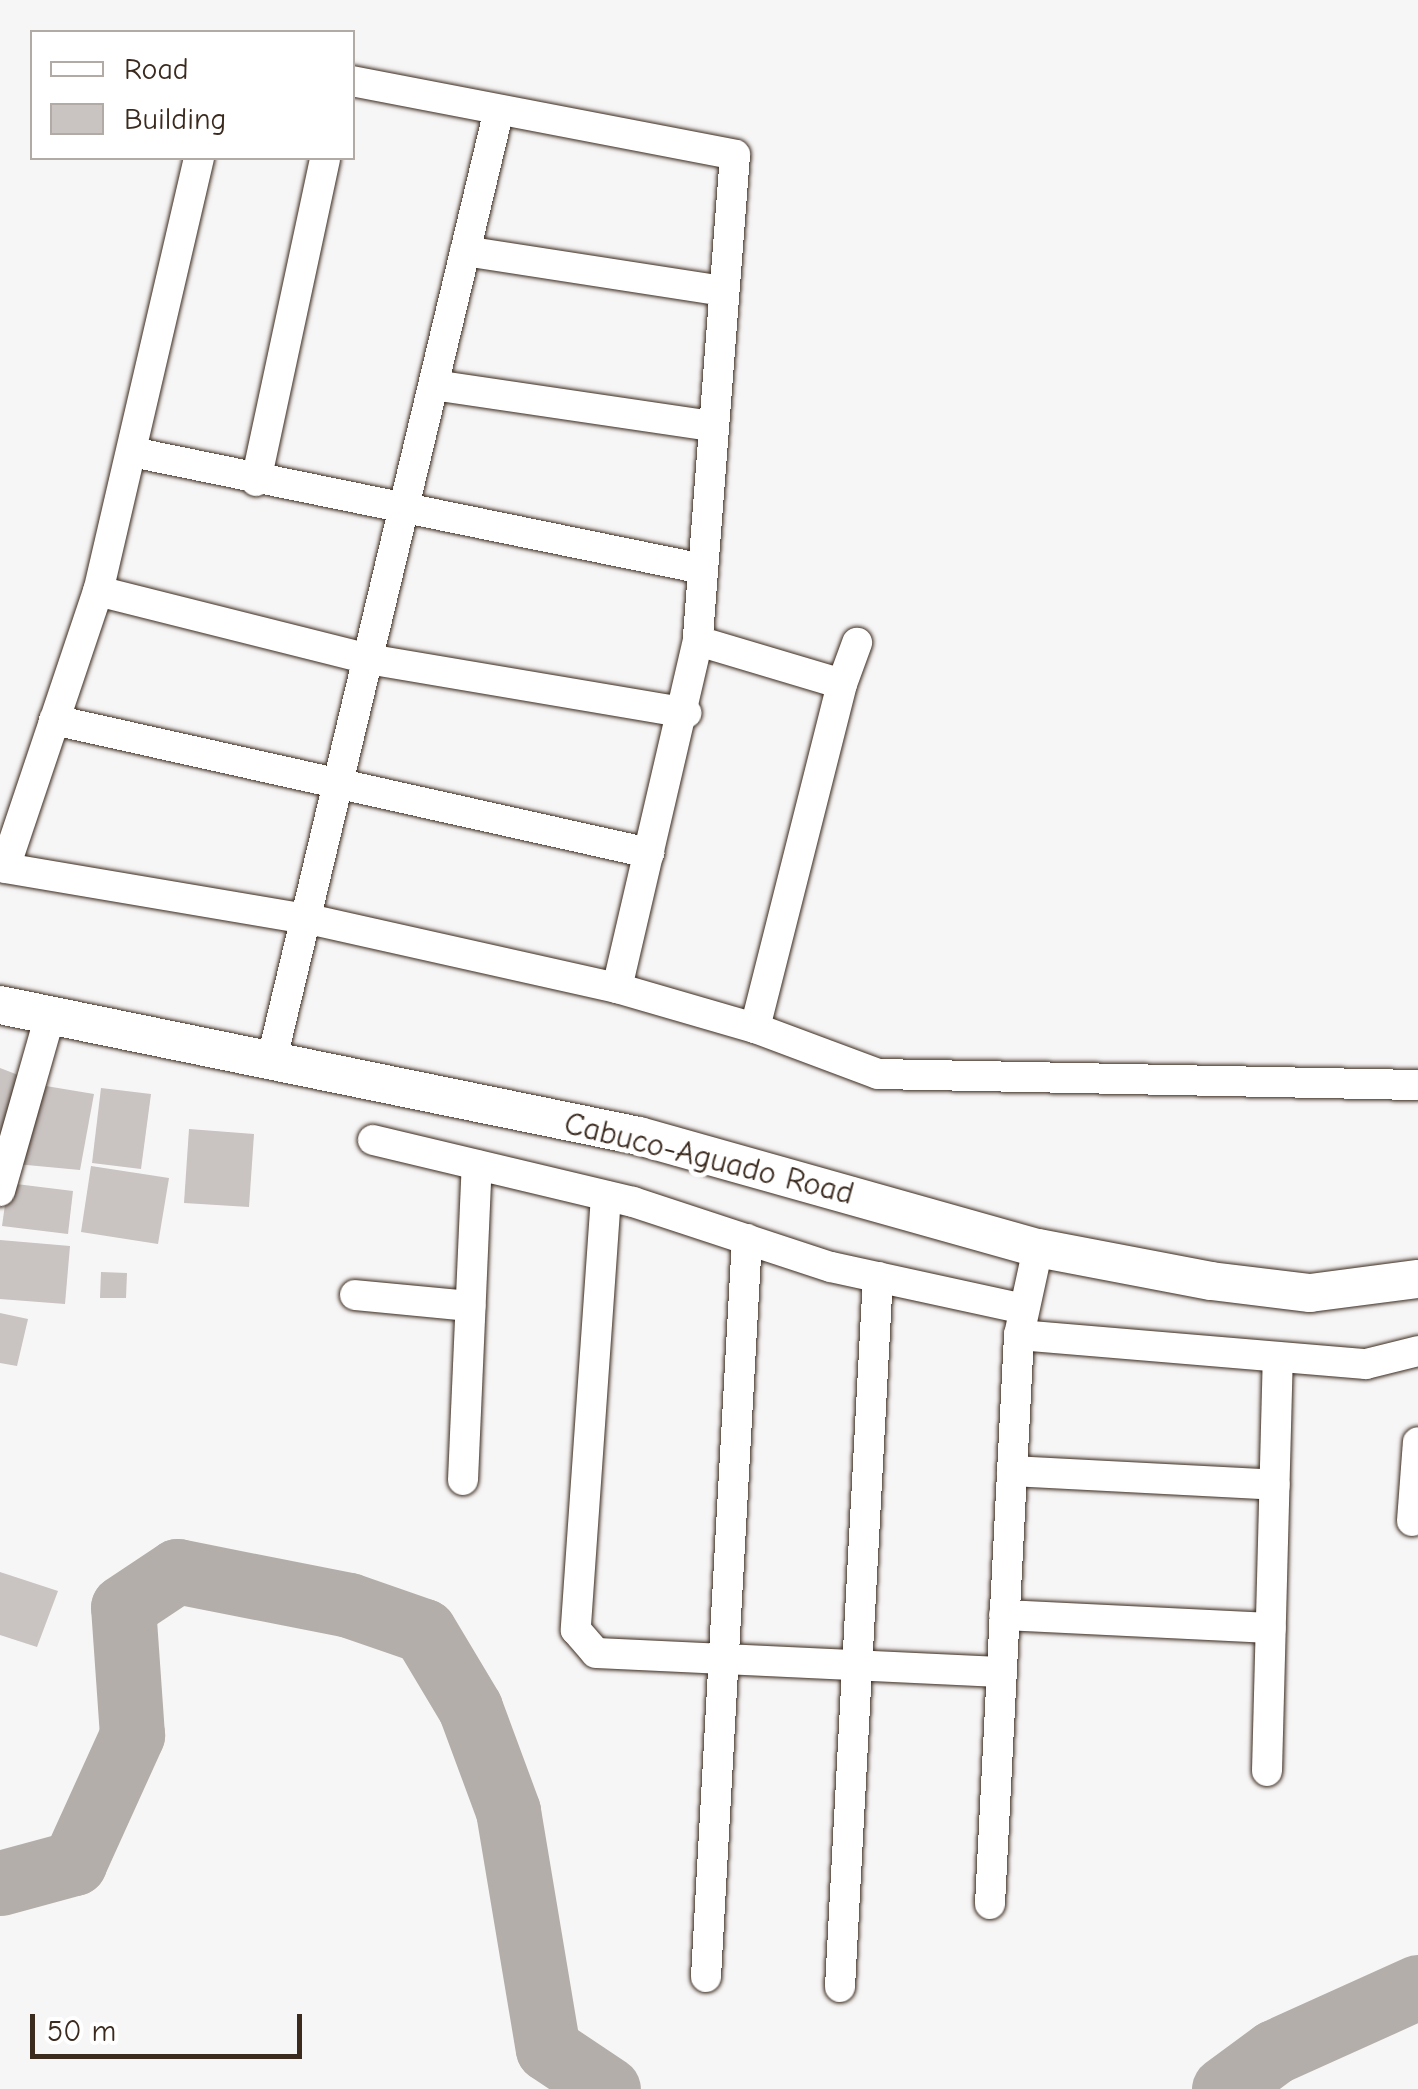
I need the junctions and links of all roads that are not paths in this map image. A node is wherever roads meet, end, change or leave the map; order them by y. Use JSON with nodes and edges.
{"nodes":[{"id":1,"x":355,"y":82,"type":"edge"},
{"id":2,"x":498,"y":114,"type":"junction"},
{"id":3,"x":199,"y":160,"type":"edge"},
{"id":4,"x":325,"y":160,"type":"edge"},
{"id":5,"x":466,"y":251,"type":"junction"},
{"id":6,"x":723,"y":290,"type":"junction"},
{"id":7,"x":434,"y":385,"type":"junction"},
{"id":8,"x":711,"y":426,"type":"junction"},
{"id":9,"x":132,"y":452,"type":"junction"},
{"id":10,"x":256,"y":481,"type":"junction"},
{"id":11,"x":399,"y":512,"type":"junction"},
{"id":12,"x":698,"y":568,"type":"junction"},
{"id":13,"x":98,"y":591,"type":"junction"},
{"id":14,"x":698,"y":641,"type":"junction"},
{"id":15,"x":857,"y":643,"type":"dead end"},
{"id":16,"x":368,"y":659,"type":"junction"},
{"id":17,"x":842,"y":684,"type":"junction"},
{"id":18,"x":686,"y":713,"type":"junction"},
{"id":19,"x":54,"y":720,"type":"junction"},
{"id":20,"x":338,"y":790,"type":"junction"},
{"id":21,"x":649,"y":853,"type":"junction"},
{"id":22,"x":308,"y":919,"type":"junction"},
{"id":23,"x":616,"y":988,"type":"junction"},
{"id":24,"x":0,"y":1005,"type":"edge"},
{"id":25,"x":49,"y":1019,"type":"junction"},
{"id":26,"x":755,"y":1028,"type":"junction"},
{"id":27,"x":271,"y":1063,"type":"junction"},
{"id":28,"x":1418,"y":1085,"type":"edge"},
{"id":29,"x":373,"y":1140,"type":"dead end"},
{"id":30,"x":476,"y":1165,"type":"junction"},
{"id":31,"x":0,"y":1191,"type":"edge"},
{"id":32,"x":606,"y":1196,"type":"junction"},
{"id":33,"x":747,"y":1239,"type":"junction"},
{"id":34,"x":1038,"y":1248,"type":"junction"},
{"id":35,"x":878,"y":1277,"type":"junction"},
{"id":36,"x":1418,"y":1279,"type":"edge"},
{"id":37,"x":355,"y":1296,"type":"dead end"},
{"id":38,"x":470,"y":1306,"type":"junction"},
{"id":39,"x":1021,"y":1322,"type":"junction"},
{"id":40,"x":1418,"y":1351,"type":"edge"},
{"id":41,"x":1278,"y":1359,"type":"junction"},
{"id":42,"x":1418,"y":1442,"type":"edge"},
{"id":43,"x":1012,"y":1472,"type":"junction"},
{"id":44,"x":463,"y":1480,"type":"dead end"},
{"id":45,"x":1275,"y":1485,"type":"junction"},
{"id":46,"x":1412,"y":1521,"type":"dead end"},
{"id":47,"x":1004,"y":1615,"type":"junction"},
{"id":48,"x":1271,"y":1628,"type":"junction"},
{"id":49,"x":722,"y":1659,"type":"junction"},
{"id":50,"x":853,"y":1664,"type":"junction"},
{"id":51,"x":1001,"y":1672,"type":"junction"},
{"id":52,"x":1267,"y":1771,"type":"dead end"},
{"id":53,"x":990,"y":1904,"type":"dead end"},
{"id":54,"x":706,"y":1976,"type":"dead end"},
{"id":55,"x":840,"y":1987,"type":"dead end"}],
"edges":[{"from":1,"to":2,"type":"street"},
{"from":2,"to":5,"type":"street"},
{"from":2,"to":6,"type":"street"},
{"from":3,"to":9,"type":"street"},
{"from":4,"to":10,"type":"street"},
{"from":5,"to":6,"type":"street"},
{"from":5,"to":7,"type":"street"},
{"from":6,"to":8,"type":"street"},
{"from":7,"to":8,"type":"street"},
{"from":7,"to":11,"type":"street"},
{"from":8,"to":12,"type":"street"},
{"from":9,"to":10,"type":"street"},
{"from":9,"to":13,"type":"street"},
{"from":10,"to":11,"type":"street"},
{"from":11,"to":12,"type":"street"},
{"from":11,"to":16,"type":"street"},
{"from":12,"to":14,"type":"street"},
{"from":13,"to":16,"type":"street"},
{"from":13,"to":19,"type":"street"},
{"from":14,"to":17,"type":"street"},
{"from":14,"to":18,"type":"street"},
{"from":15,"to":17,"type":"street"},
{"from":16,"to":18,"type":"street"},
{"from":16,"to":20,"type":"street"},
{"from":17,"to":26,"type":"street"},
{"from":18,"to":21,"type":"street"},
{"from":19,"to":20,"type":"street"},
{"from":19,"to":22,"type":"street"},
{"from":20,"to":21,"type":"street"},
{"from":20,"to":22,"type":"street"},
{"from":21,"to":23,"type":"street"},
{"from":22,"to":23,"type":"street"},
{"from":22,"to":27,"type":"street"},
{"from":23,"to":26,"type":"street"},
{"from":24,"to":25,"type":"street","name":"Cabuco-Aguado Road"},
{"from":25,"to":27,"type":"street","name":"Cabuco-Aguado Road"},
{"from":25,"to":31,"type":"street"},
{"from":26,"to":28,"type":"street"},
{"from":27,"to":34,"type":"street","name":"Cabuco-Aguado Road"},
{"from":29,"to":30,"type":"street"},
{"from":30,"to":32,"type":"street"},
{"from":30,"to":38,"type":"street"},
{"from":32,"to":33,"type":"street"},
{"from":32,"to":49,"type":"street"},
{"from":33,"to":35,"type":"street"},
{"from":33,"to":49,"type":"street"},
{"from":34,"to":36,"type":"street","name":"Cabuco-Aguado Road"},
{"from":34,"to":39,"type":"street"},
{"from":35,"to":39,"type":"street"},
{"from":35,"to":50,"type":"street"},
{"from":37,"to":38,"type":"street"},
{"from":38,"to":44,"type":"street"},
{"from":39,"to":41,"type":"street"},
{"from":39,"to":43,"type":"street"},
{"from":40,"to":41,"type":"street"},
{"from":41,"to":45,"type":"street"},
{"from":42,"to":46,"type":"street"},
{"from":43,"to":45,"type":"street"},
{"from":43,"to":47,"type":"street"},
{"from":45,"to":48,"type":"street"},
{"from":47,"to":48,"type":"street"},
{"from":47,"to":51,"type":"street"},
{"from":48,"to":52,"type":"street"},
{"from":49,"to":50,"type":"street"},
{"from":49,"to":54,"type":"street"},
{"from":50,"to":51,"type":"street"},
{"from":50,"to":55,"type":"street"},
{"from":51,"to":53,"type":"street"}]}
